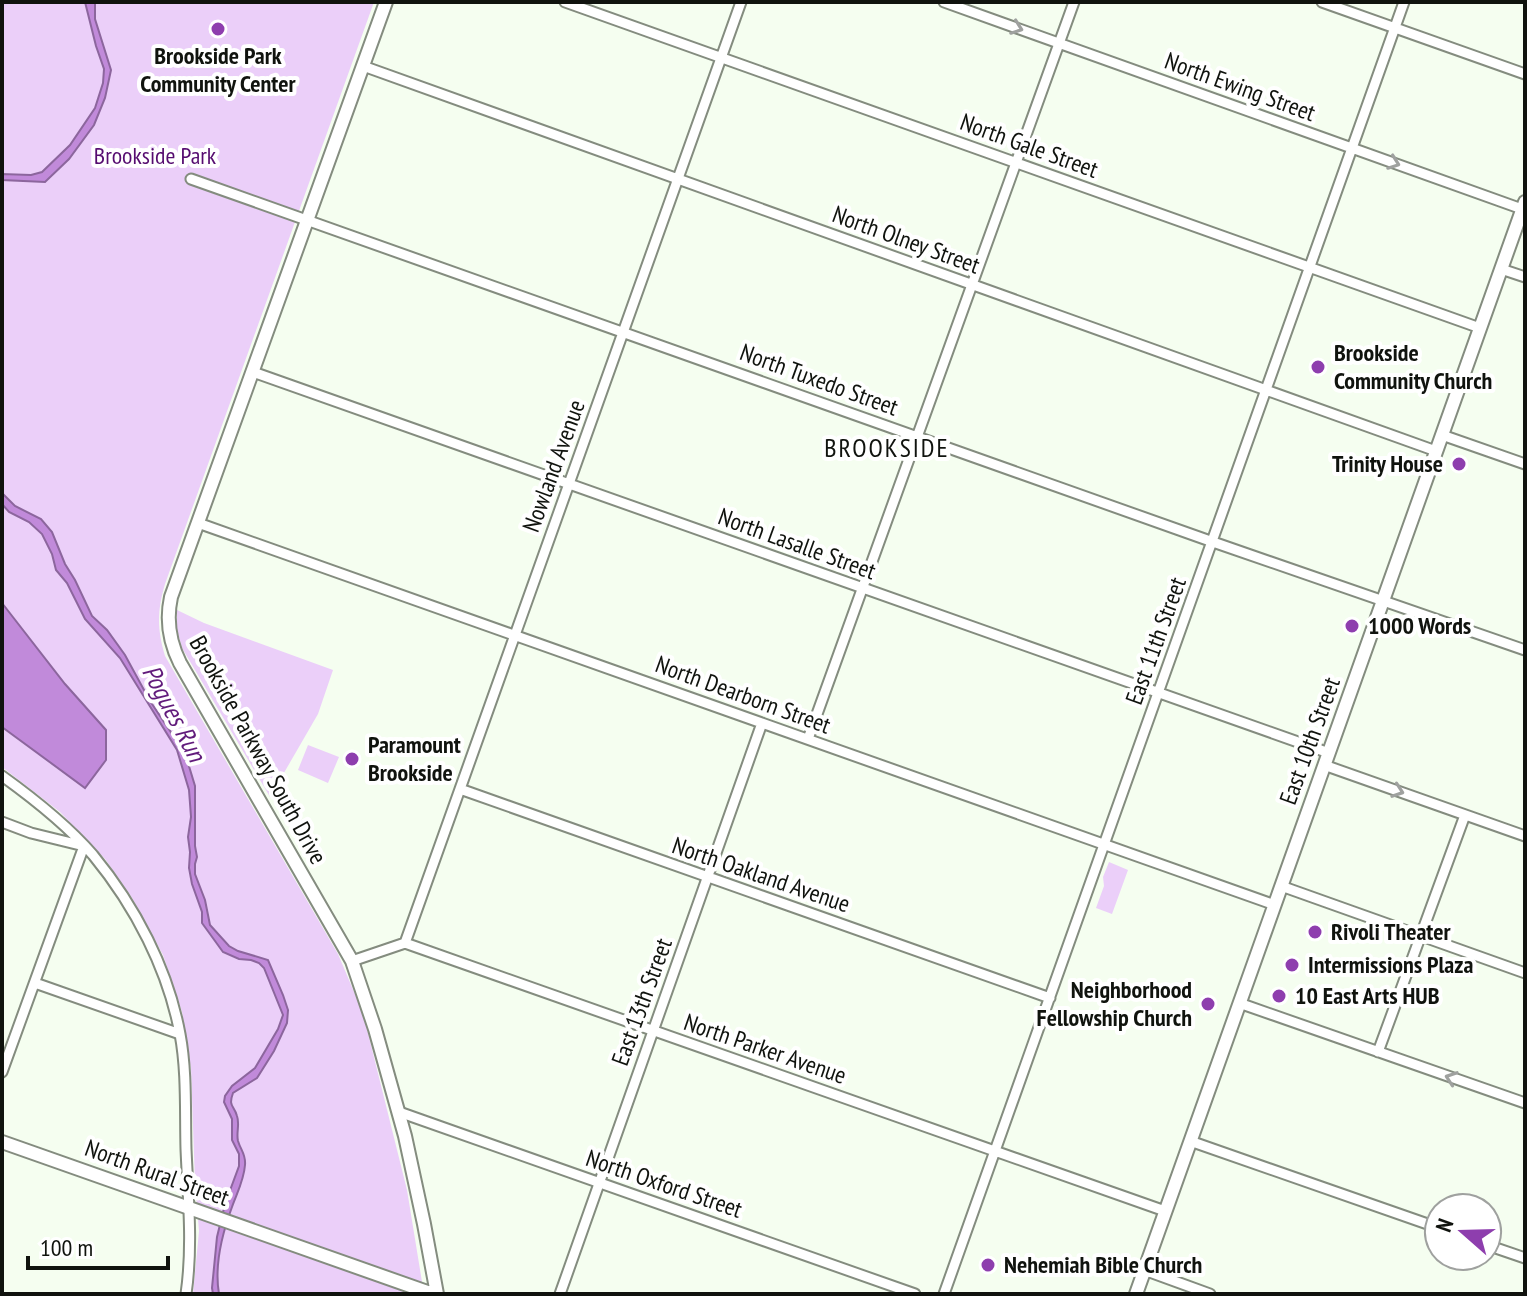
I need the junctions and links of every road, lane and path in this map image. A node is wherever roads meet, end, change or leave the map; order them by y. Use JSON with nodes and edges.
{"nodes":[{"id":1,"x":386,"y":2,"type":"edge"},
{"id":2,"x":565,"y":2,"type":"edge"},
{"id":3,"x":741,"y":2,"type":"edge"},
{"id":4,"x":944,"y":2,"type":"edge"},
{"id":5,"x":1074,"y":2,"type":"edge"},
{"id":6,"x":1322,"y":2,"type":"edge"},
{"id":7,"x":1404,"y":2,"type":"edge"},
{"id":8,"x":1395,"y":28,"type":"junction"},
{"id":9,"x":1059,"y":43,"type":"junction"},
{"id":10,"x":721,"y":58,"type":"junction"},
{"id":11,"x":363,"y":66,"type":"junction"},
{"id":12,"x":1525,"y":74,"type":"edge"},
{"id":13,"x":1353,"y":148,"type":"junction"},
{"id":14,"x":1016,"y":163,"type":"junction"},
{"id":15,"x":191,"y":179,"type":"dead end"},
{"id":16,"x":678,"y":179,"type":"junction"},
{"id":17,"x":1524,"y":205,"type":"edge"},
{"id":18,"x":308,"y":220,"type":"junction"},
{"id":19,"x":1310,"y":268,"type":"junction"},
{"id":20,"x":1501,"y":269,"type":"junction"},
{"id":21,"x":1525,"y":277,"type":"edge"},
{"id":22,"x":972,"y":285,"type":"junction"},
{"id":23,"x":1480,"y":328,"type":"junction"},
{"id":24,"x":623,"y":331,"type":"junction"},
{"id":25,"x":253,"y":372,"type":"junction"},
{"id":26,"x":1266,"y":390,"type":"junction"},
{"id":27,"x":1442,"y":435,"type":"junction"},
{"id":28,"x":917,"y":436,"type":"junction"},
{"id":29,"x":1436,"y":451,"type":"junction"},
{"id":30,"x":1525,"y":464,"type":"edge"},
{"id":31,"x":569,"y":484,"type":"junction"},
{"id":32,"x":198,"y":523,"type":"junction"},
{"id":33,"x":1213,"y":542,"type":"junction"},
{"id":34,"x":863,"y":588,"type":"junction"},
{"id":35,"x":1383,"y":600,"type":"junction"},
{"id":36,"x":515,"y":635,"type":"junction"},
{"id":37,"x":1525,"y":650,"type":"edge"},
{"id":38,"x":1158,"y":693,"type":"junction"},
{"id":39,"x":762,"y":723,"type":"junction"},
{"id":40,"x":808,"y":739,"type":"junction"},
{"id":41,"x":1326,"y":759,"type":"junction"},
{"id":42,"x":2,"y":776,"type":"edge"},
{"id":43,"x":460,"y":789,"type":"junction"},
{"id":44,"x":1465,"y":815,"type":"junction"},
{"id":45,"x":2,"y":822,"type":"edge"},
{"id":46,"x":1525,"y":836,"type":"edge"},
{"id":47,"x":1105,"y":845,"type":"junction"},
{"id":48,"x":84,"y":846,"type":"junction"},
{"id":49,"x":707,"y":877,"type":"junction"},
{"id":50,"x":1281,"y":886,"type":"junction"},
{"id":51,"x":1275,"y":905,"type":"junction"},
{"id":52,"x":1421,"y":936,"type":"junction"},
{"id":53,"x":405,"y":943,"type":"junction"},
{"id":54,"x":352,"y":961,"type":"junction"},
{"id":55,"x":1525,"y":973,"type":"edge"},
{"id":56,"x":35,"y":983,"type":"junction"},
{"id":57,"x":1050,"y":998,"type":"junction"},
{"id":58,"x":1239,"y":1003,"type":"junction"},
{"id":59,"x":653,"y":1031,"type":"junction"},
{"id":60,"x":180,"y":1034,"type":"junction"},
{"id":61,"x":1378,"y":1052,"type":"junction"},
{"id":62,"x":2,"y":1072,"type":"edge"},
{"id":63,"x":1525,"y":1103,"type":"edge"},
{"id":64,"x":399,"y":1112,"type":"junction"},
{"id":65,"x":1190,"y":1141,"type":"junction"},
{"id":66,"x":2,"y":1142,"type":"edge"},
{"id":67,"x":996,"y":1152,"type":"junction"},
{"id":68,"x":599,"y":1183,"type":"junction"},
{"id":69,"x":189,"y":1208,"type":"junction"},
{"id":70,"x":1165,"y":1211,"type":"junction"},
{"id":71,"x":1423,"y":1222,"type":"edge"},
{"id":72,"x":1503,"y":1250,"type":"edge"},
{"id":73,"x":1525,"y":1258,"type":"edge"},
{"id":74,"x":1144,"y":1270,"type":"junction"},
{"id":75,"x":186,"y":1294,"type":"edge"},
{"id":76,"x":435,"y":1294,"type":"edge"},
{"id":77,"x":560,"y":1294,"type":"edge"},
{"id":78,"x":915,"y":1294,"type":"edge"},
{"id":79,"x":944,"y":1294,"type":"edge"},
{"id":80,"x":1136,"y":1294,"type":"edge"},
{"id":81,"x":1210,"y":1294,"type":"edge"}],
"edges":[{"from":1,"to":11,"type":"main road","name":"Brookside Parkway South Drive"},
{"from":2,"to":10,"type":"street","name":"North Gale Street"},
{"from":3,"to":10,"type":"street","name":"Nowland Avenue"},
{"from":4,"to":9,"type":"street","name":"North Ewing Street","one_way":true},
{"from":5,"to":9,"type":"street"},
{"from":6,"to":8,"type":"street"},
{"from":7,"to":8,"type":"street","name":"East 11th Street"},
{"from":8,"to":12,"type":"street"},
{"from":8,"to":13,"type":"street","name":"East 11th Street"},
{"from":9,"to":13,"type":"street","name":"North Ewing Street"},
{"from":9,"to":14,"type":"street"},
{"from":10,"to":14,"type":"street","name":"North Gale Street"},
{"from":10,"to":16,"type":"street","name":"Nowland Avenue"},
{"from":11,"to":16,"type":"street","name":"North Olney Street"},
{"from":11,"to":18,"type":"main road","name":"Brookside Parkway South Drive"},
{"from":13,"to":17,"type":"street","name":"North Ewing Street","one_way":true},
{"from":13,"to":19,"type":"street","name":"East 11th Street"},
{"from":14,"to":19,"type":"street","name":"North Gale Street"},
{"from":14,"to":22,"type":"street"},
{"from":15,"to":18,"type":"street","name":"North Tuxedo Street"},
{"from":16,"to":22,"type":"street","name":"North Olney Street"},
{"from":16,"to":24,"type":"street","name":"Nowland Avenue"},
{"from":17,"to":20,"type":"main road","name":"East 10th Street"},
{"from":18,"to":24,"type":"street","name":"North Tuxedo Street"},
{"from":18,"to":25,"type":"main road","name":"Brookside Parkway South Drive"},
{"from":19,"to":23,"type":"street","name":"North Gale Street"},
{"from":19,"to":26,"type":"street","name":"East 11th Street"},
{"from":20,"to":21,"type":"street"},
{"from":20,"to":23,"type":"main road","name":"East 10th Street"},
{"from":22,"to":26,"type":"street","name":"North Olney Street"},
{"from":22,"to":28,"type":"street"},
{"from":23,"to":27,"type":"main road","name":"East 10th Street"},
{"from":24,"to":28,"type":"street","name":"North Tuxedo Street"},
{"from":24,"to":31,"type":"street","name":"Nowland Avenue"},
{"from":25,"to":31,"type":"street","name":"North Lasalle Street"},
{"from":25,"to":32,"type":"main road","name":"Brookside Parkway South Drive"},
{"from":26,"to":29,"type":"street","name":"North Olney Street"},
{"from":26,"to":33,"type":"street","name":"East 11th Street"},
{"from":27,"to":29,"type":"main road","name":"East 10th Street"},
{"from":27,"to":30,"type":"street"},
{"from":28,"to":33,"type":"street","name":"North Tuxedo Street"},
{"from":28,"to":34,"type":"street"},
{"from":29,"to":35,"type":"main road","name":"East 10th Street"},
{"from":31,"to":34,"type":"street","name":"North Lasalle Street"},
{"from":31,"to":36,"type":"street","name":"Nowland Avenue"},
{"from":32,"to":36,"type":"street","name":"North Dearborn Street"},
{"from":32,"to":54,"type":"main road","name":"Brookside Parkway South Drive"},
{"from":33,"to":35,"type":"street","name":"North Tuxedo Street"},
{"from":33,"to":38,"type":"street","name":"East 11th Street"},
{"from":34,"to":38,"type":"street","name":"North Lasalle Street"},
{"from":34,"to":40,"type":"street"},
{"from":35,"to":37,"type":"street","name":"North Tuxedo Street"},
{"from":35,"to":41,"type":"main road","name":"East 10th Street"},
{"from":36,"to":39,"type":"street","name":"North Dearborn Street"},
{"from":36,"to":43,"type":"street","name":"Nowland Avenue"},
{"from":38,"to":41,"type":"street","name":"North Lasalle Street"},
{"from":38,"to":47,"type":"street","name":"East 11th Street"},
{"from":39,"to":40,"type":"street","name":"North Dearborn Street"},
{"from":39,"to":49,"type":"street","name":"East 13th Street"},
{"from":40,"to":47,"type":"street","name":"North Dearborn Street"},
{"from":41,"to":44,"type":"street","name":"North Lasalle Street","one_way":true},
{"from":41,"to":50,"type":"main road","name":"East 10th Street"},
{"from":42,"to":48,"type":"street"},
{"from":43,"to":49,"type":"street","name":"North Oakland Avenue"},
{"from":43,"to":53,"type":"street","name":"Nowland Avenue"},
{"from":44,"to":46,"type":"street","name":"North Lasalle Street"},
{"from":44,"to":52,"type":"street"},
{"from":45,"to":48,"type":"street"},
{"from":47,"to":51,"type":"street","name":"North Dearborn Street"},
{"from":47,"to":57,"type":"street","name":"East 11th Street"},
{"from":48,"to":56,"type":"street"},
{"from":48,"to":60,"type":"street"},
{"from":49,"to":57,"type":"street","name":"North Oakland Avenue"},
{"from":49,"to":59,"type":"street","name":"East 13th Street"},
{"from":50,"to":51,"type":"main road","name":"East 10th Street"},
{"from":50,"to":52,"type":"street"},
{"from":51,"to":58,"type":"main road","name":"East 10th Street"},
{"from":52,"to":55,"type":"street"},
{"from":52,"to":61,"type":"street"},
{"from":53,"to":54,"type":"street"},
{"from":53,"to":59,"type":"street","name":"North Parker Avenue"},
{"from":54,"to":64,"type":"main road","name":"Brookside Parkway South Drive"},
{"from":56,"to":60,"type":"street"},
{"from":56,"to":62,"type":"street"},
{"from":57,"to":67,"type":"street","name":"East 11th Street"},
{"from":58,"to":61,"type":"street"},
{"from":58,"to":65,"type":"main road","name":"East 10th Street"},
{"from":59,"to":67,"type":"street","name":"North Parker Avenue"},
{"from":59,"to":68,"type":"street","name":"East 13th Street"},
{"from":60,"to":69,"type":"street"},
{"from":63,"to":61,"type":"street","one_way":true},
{"from":64,"to":68,"type":"street","name":"North Oxford Street"},
{"from":64,"to":76,"type":"main road","name":"Brookside Parkway South Drive"},
{"from":65,"to":70,"type":"main road","name":"East 10th Street"},
{"from":65,"to":71,"type":"street"},
{"from":66,"to":69,"type":"main road","name":"North Rural Street"},
{"from":67,"to":70,"type":"street","name":"North Parker Avenue"},
{"from":67,"to":79,"type":"street","name":"East 11th Street"},
{"from":68,"to":77,"type":"street","name":"East 13th Street"},
{"from":68,"to":78,"type":"street","name":"North Oxford Street"},
{"from":69,"to":75,"type":"street"},
{"from":69,"to":76,"type":"main road","name":"North Rural Street"},
{"from":70,"to":74,"type":"main road","name":"East 10th Street"},
{"from":72,"to":73,"type":"street"},
{"from":74,"to":80,"type":"main road","name":"East 10th Street"},
{"from":74,"to":81,"type":"street"}]}
